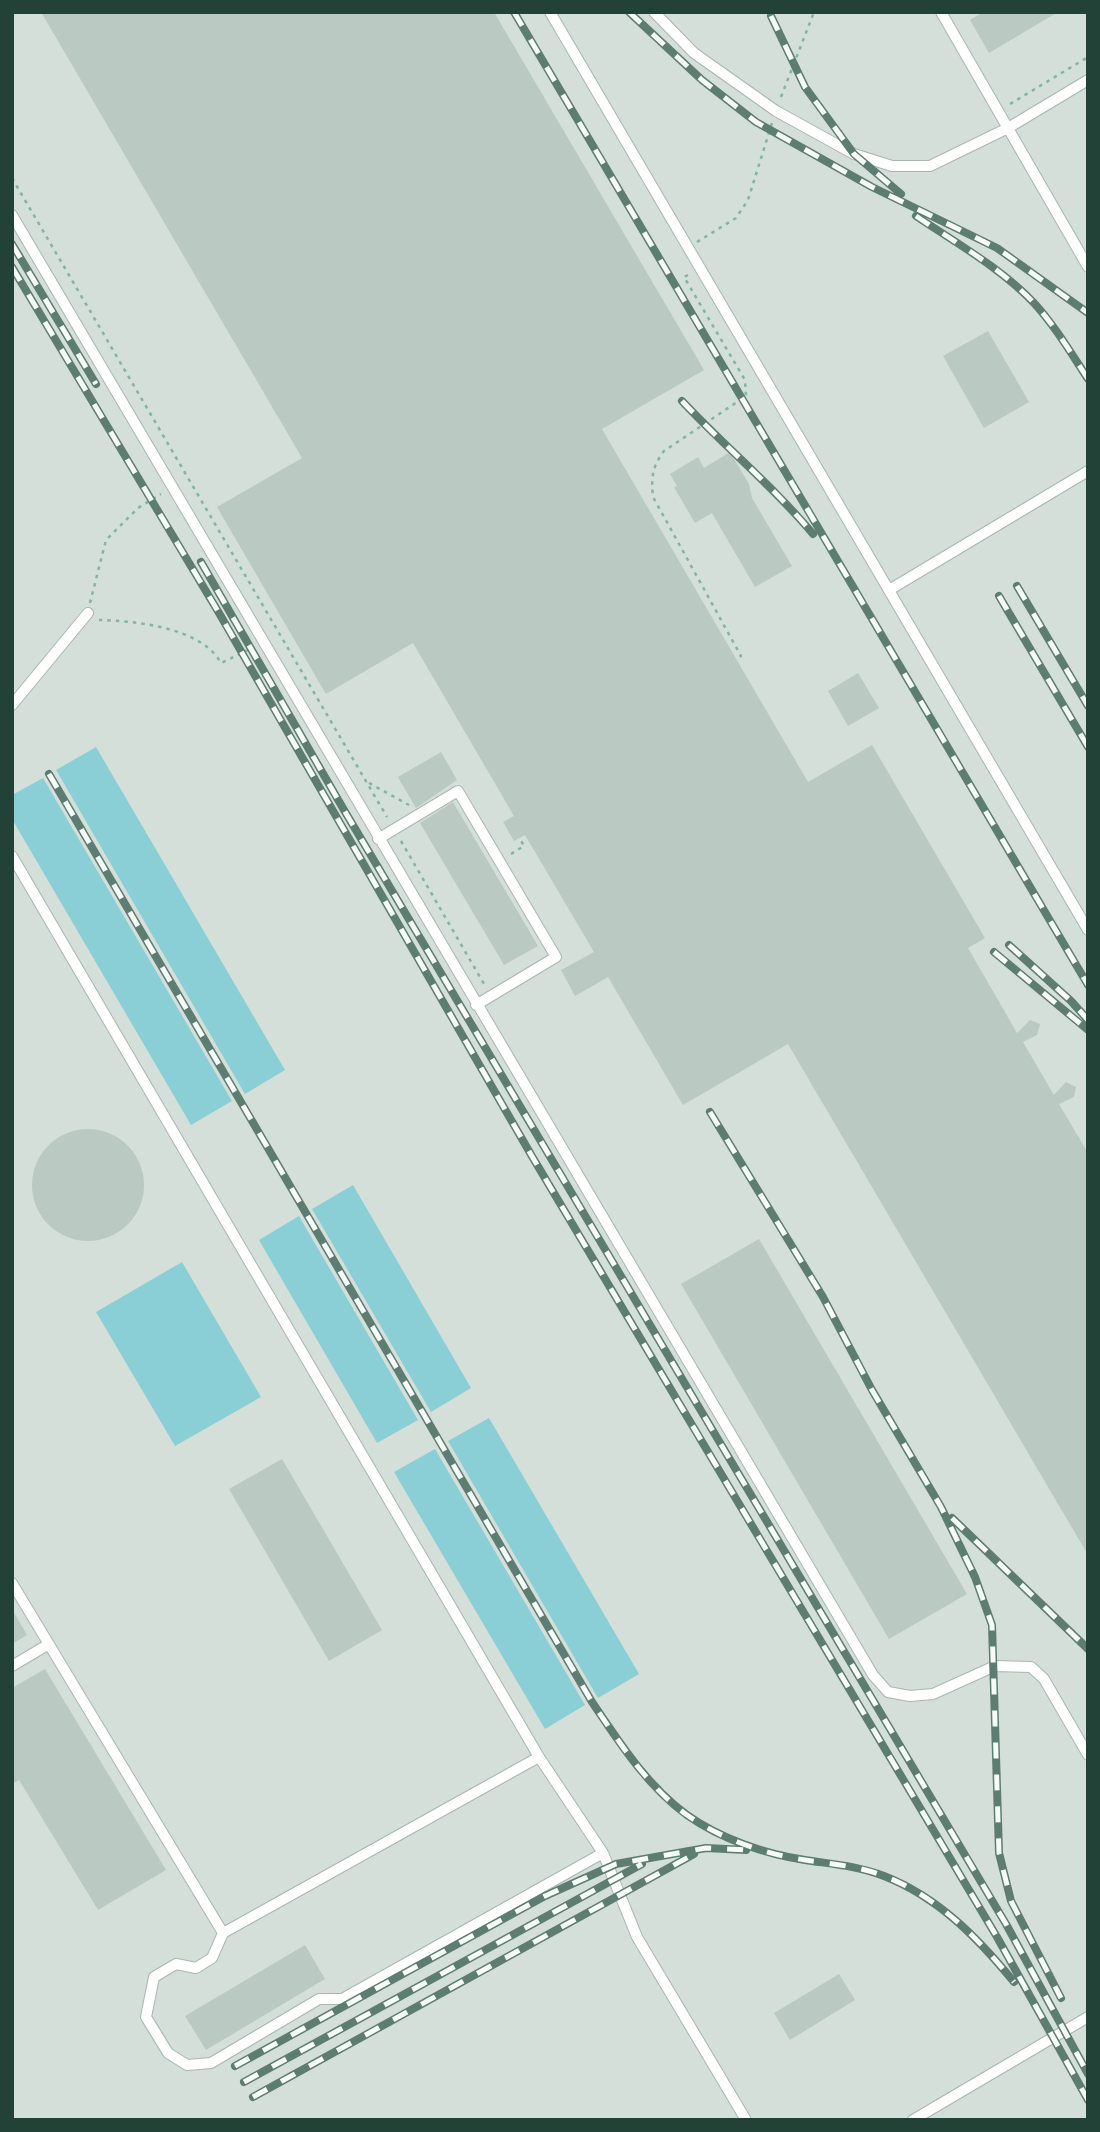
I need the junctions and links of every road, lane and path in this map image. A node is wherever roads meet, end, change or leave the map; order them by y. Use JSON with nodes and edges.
{"nodes":[{"id":1,"x":550,"y":12,"type":"edge"},
{"id":2,"x":654,"y":12,"type":"edge"},
{"id":3,"x":941,"y":12,"type":"edge"},
{"id":4,"x":1088,"y":57,"type":"edge"},
{"id":5,"x":1088,"y":80,"type":"edge"},
{"id":6,"x":1008,"y":106,"type":"dead end"},
{"id":7,"x":1008,"y":128,"type":"junction"},
{"id":8,"x":12,"y":177,"type":"edge"},
{"id":9,"x":748,"y":200,"type":"dead end"},
{"id":10,"x":12,"y":215,"type":"edge"},
{"id":11,"x":696,"y":243,"type":"dead end"},
{"id":12,"x":1088,"y":267,"type":"edge"},
{"id":13,"x":684,"y":277,"type":"dead end"},
{"id":14,"x":1088,"y":471,"type":"edge"},
{"id":15,"x":138,"y":508,"type":"dead end"},
{"id":16,"x":889,"y":590,"type":"junction"},
{"id":17,"x":88,"y":613,"type":"joint"},
{"id":18,"x":97,"y":620,"type":"dead end"},
{"id":19,"x":263,"y":643,"type":"junction"},
{"id":20,"x":736,"y":658,"type":"dead end"},
{"id":21,"x":12,"y":705,"type":"edge"},
{"id":22,"x":366,"y":782,"type":"junction"},
{"id":23,"x":422,"y":813,"type":"junction"},
{"id":24,"x":394,"y":829,"type":"junction"},
{"id":25,"x":378,"y":839,"type":"junction"},
{"id":26,"x":520,"y":839,"type":"dead end"},
{"id":27,"x":524,"y":846,"type":"dead end"},
{"id":28,"x":12,"y":856,"type":"edge"},
{"id":29,"x":1088,"y":930,"type":"edge"},
{"id":30,"x":491,"y":996,"type":"junction"},
{"id":31,"x":476,"y":1004,"type":"junction"},
{"id":32,"x":12,"y":1583,"type":"edge"},
{"id":33,"x":49,"y":1644,"type":"junction"},
{"id":34,"x":12,"y":1666,"type":"edge"},
{"id":35,"x":1088,"y":1755,"type":"edge"},
{"id":36,"x":539,"y":1756,"type":"junction"},
{"id":37,"x":603,"y":1853,"type":"junction"},
{"id":38,"x":223,"y":1933,"type":"junction"},
{"id":39,"x":1088,"y":2017,"type":"edge"},
{"id":40,"x":746,"y":2120,"type":"edge"},
{"id":41,"x":913,"y":2120,"type":"edge"}],
"edges":[{"from":1,"to":16,"type":"lane"},
{"from":2,"to":7,"type":"lane"},
{"from":3,"to":7,"type":"lane"},
{"from":4,"to":6,"type":"path"},
{"from":5,"to":7,"type":"lane"},
{"from":7,"to":12,"type":"lane"},
{"from":8,"to":22,"type":"path"},
{"from":9,"to":11,"type":"path"},
{"from":10,"to":19,"type":"lane"},
{"from":13,"to":20,"type":"path"},
{"from":14,"to":16,"type":"lane"},
{"from":15,"to":17,"type":"path"},
{"from":16,"to":29,"type":"lane"},
{"from":17,"to":21,"type":"lane"},
{"from":18,"to":19,"type":"path"},
{"from":19,"to":25,"type":"lane"},
{"from":22,"to":23,"type":"path"},
{"from":22,"to":24,"type":"path"},
{"from":23,"to":24,"type":"lane"},
{"from":23,"to":30,"type":"lane"},
{"from":24,"to":25,"type":"lane"},
{"from":24,"to":30,"type":"path"},
{"from":25,"to":31,"type":"lane"},
{"from":26,"to":27,"type":"path"},
{"from":28,"to":36,"type":"lane"},
{"from":30,"to":31,"type":"lane"},
{"from":31,"to":35,"type":"lane"},
{"from":32,"to":33,"type":"lane"},
{"from":33,"to":34,"type":"lane"},
{"from":33,"to":38,"type":"lane"},
{"from":36,"to":37,"type":"lane"},
{"from":36,"to":38,"type":"lane"},
{"from":37,"to":38,"type":"lane"},
{"from":37,"to":40,"type":"lane"},
{"from":39,"to":41,"type":"lane"}]}
